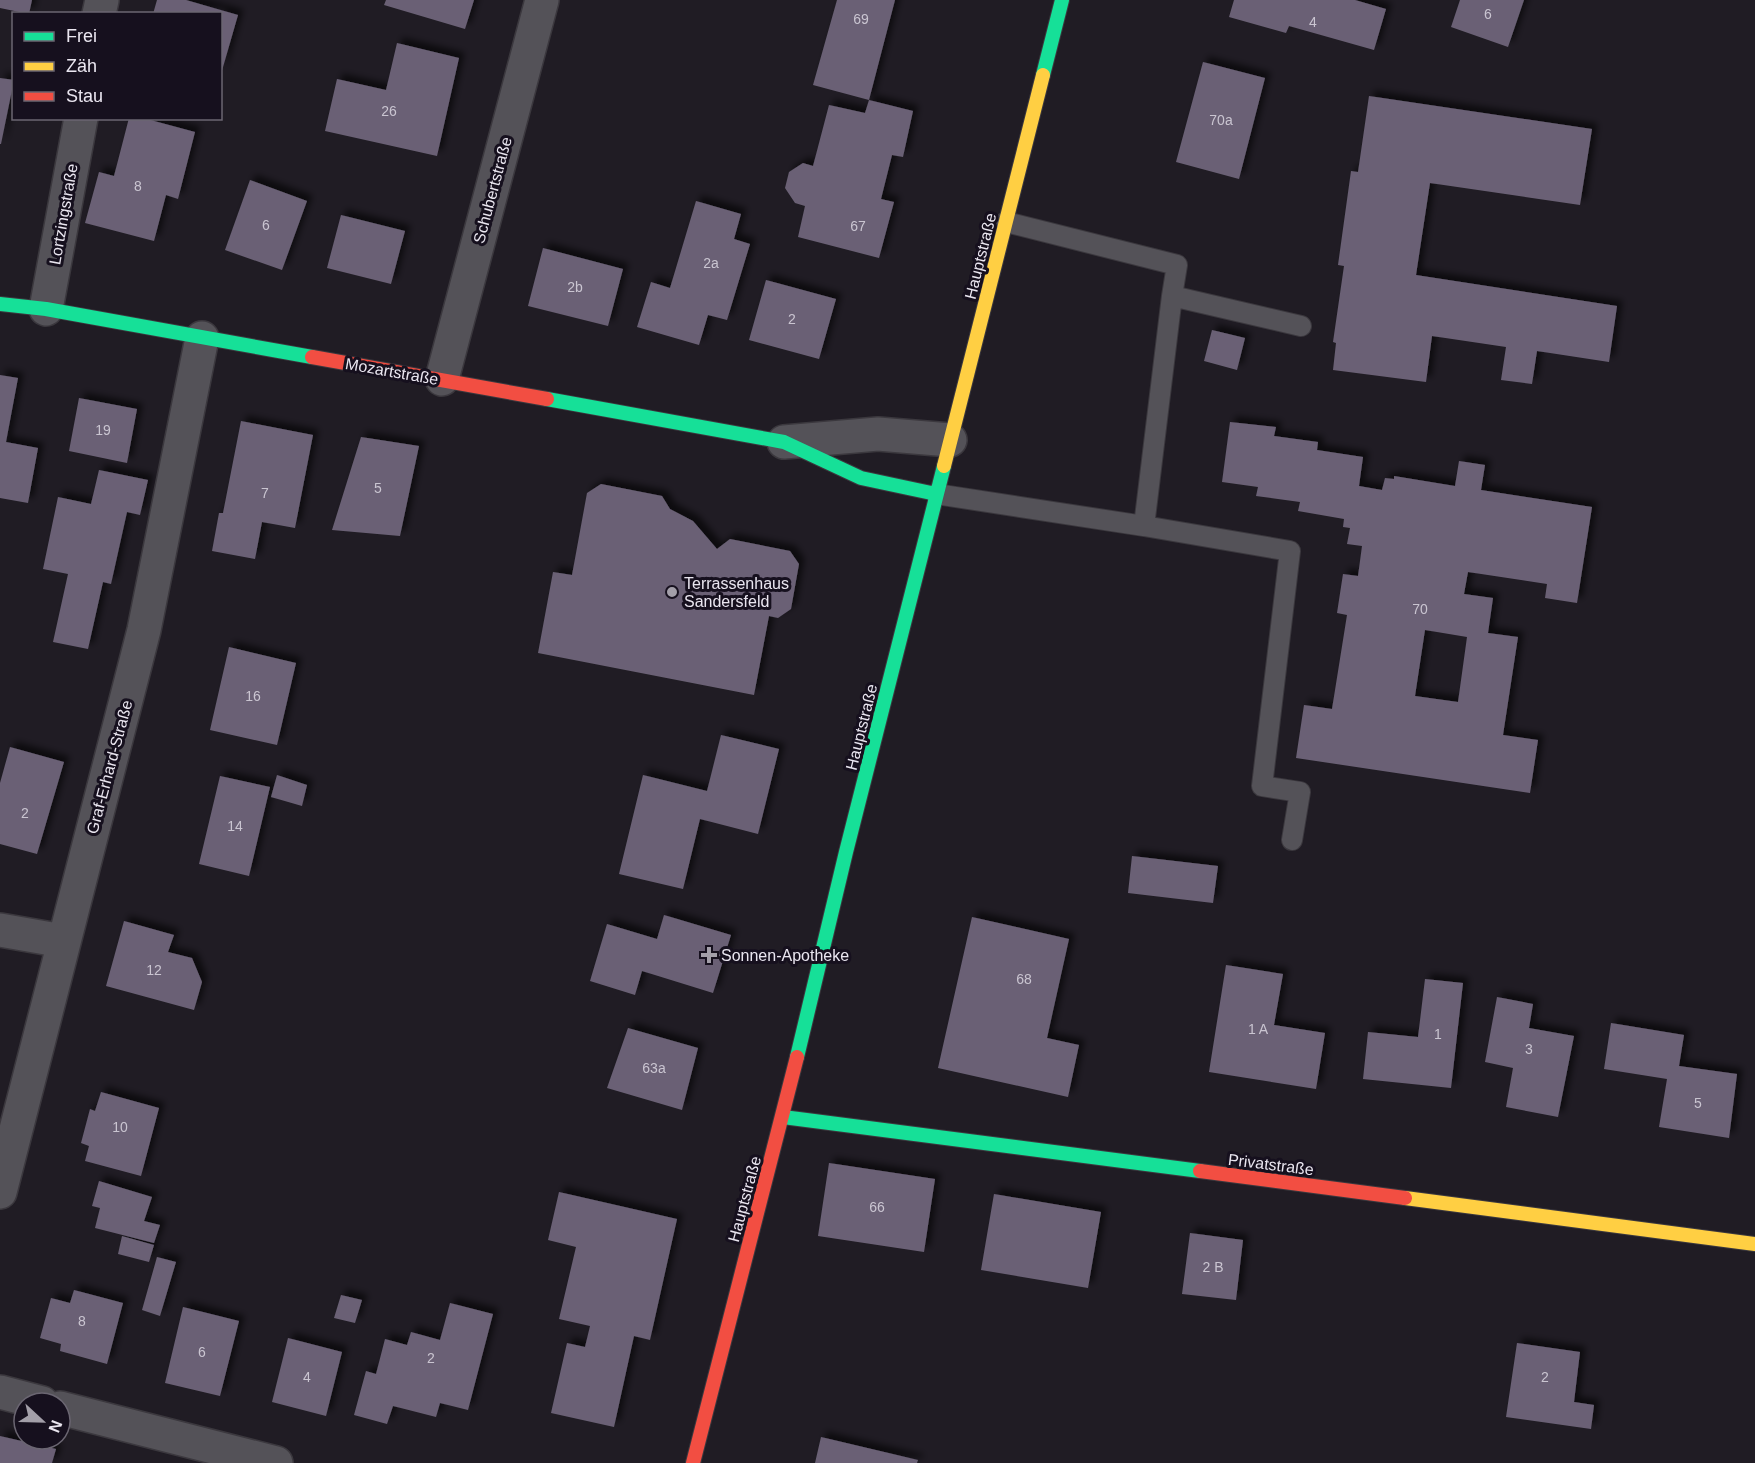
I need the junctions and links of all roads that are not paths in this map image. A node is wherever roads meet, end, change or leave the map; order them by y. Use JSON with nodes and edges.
{"nodes":[{"id":1,"x":542,"y":0,"type":"edge"},
{"id":2,"x":1062,"y":0,"type":"edge"},
{"id":3,"x":81,"y":120,"type":"edge"},
{"id":4,"x":1006,"y":222,"type":"junction"},
{"id":5,"x":1172,"y":296,"type":"junction"},
{"id":6,"x":0,"y":304,"type":"edge"},
{"id":7,"x":46,"y":309,"type":"junction"},
{"id":8,"x":1301,"y":326,"type":"dead end"},
{"id":9,"x":201,"y":338,"type":"junction"},
{"id":10,"x":442,"y":379,"type":"junction"},
{"id":11,"x":950,"y":440,"type":"junction"},
{"id":12,"x":784,"y":442,"type":"junction"},
{"id":13,"x":936,"y":494,"type":"junction"},
{"id":14,"x":1144,"y":526,"type":"junction"},
{"id":15,"x":1292,"y":840,"type":"dead end"},
{"id":16,"x":0,"y":930,"type":"edge"},
{"id":17,"x":63,"y":941,"type":"junction"},
{"id":18,"x":783,"y":1118,"type":"junction"},
{"id":19,"x":0,"y":1192,"type":"edge"},
{"id":20,"x":1755,"y":1244,"type":"edge"},
{"id":21,"x":72,"y":1411,"type":"edge"},
{"id":22,"x":276,"y":1463,"type":"edge"},
{"id":23,"x":693,"y":1463,"type":"edge"}],
"edges":[{"from":1,"to":10,"type":"street","name":"Schubertstraße"},
{"from":2,"to":4,"type":"street","name":"Hauptstraße"},
{"from":3,"to":7,"type":"street","name":"Lortzingstraße"},
{"from":4,"to":5,"type":"lane"},
{"from":4,"to":11,"type":"street","name":"Hauptstraße"},
{"from":5,"to":8,"type":"lane"},
{"from":5,"to":14,"type":"lane"},
{"from":6,"to":7,"type":"street","name":"Mozartstraße"},
{"from":7,"to":9,"type":"street","name":"Mozartstraße"},
{"from":9,"to":10,"type":"street","name":"Mozartstraße"},
{"from":9,"to":17,"type":"street","name":"Graf-Erhard-Straße"},
{"from":10,"to":12,"type":"street","name":"Mozartstraße"},
{"from":11,"to":12,"type":"street","name":"Mozartstraße"},
{"from":11,"to":13,"type":"street","name":"Hauptstraße"},
{"from":12,"to":13,"type":"street","name":"Mozartstraße"},
{"from":13,"to":14,"type":"lane"},
{"from":13,"to":18,"type":"street","name":"Hauptstraße"},
{"from":14,"to":15,"type":"lane"},
{"from":16,"to":17,"type":"street"},
{"from":17,"to":19,"type":"street","name":"Graf-Erhard-Straße"},
{"from":18,"to":20,"type":"street","name":"Privatstraße"},
{"from":18,"to":23,"type":"street","name":"Hauptstraße"},
{"from":21,"to":22,"type":"street"}]}
